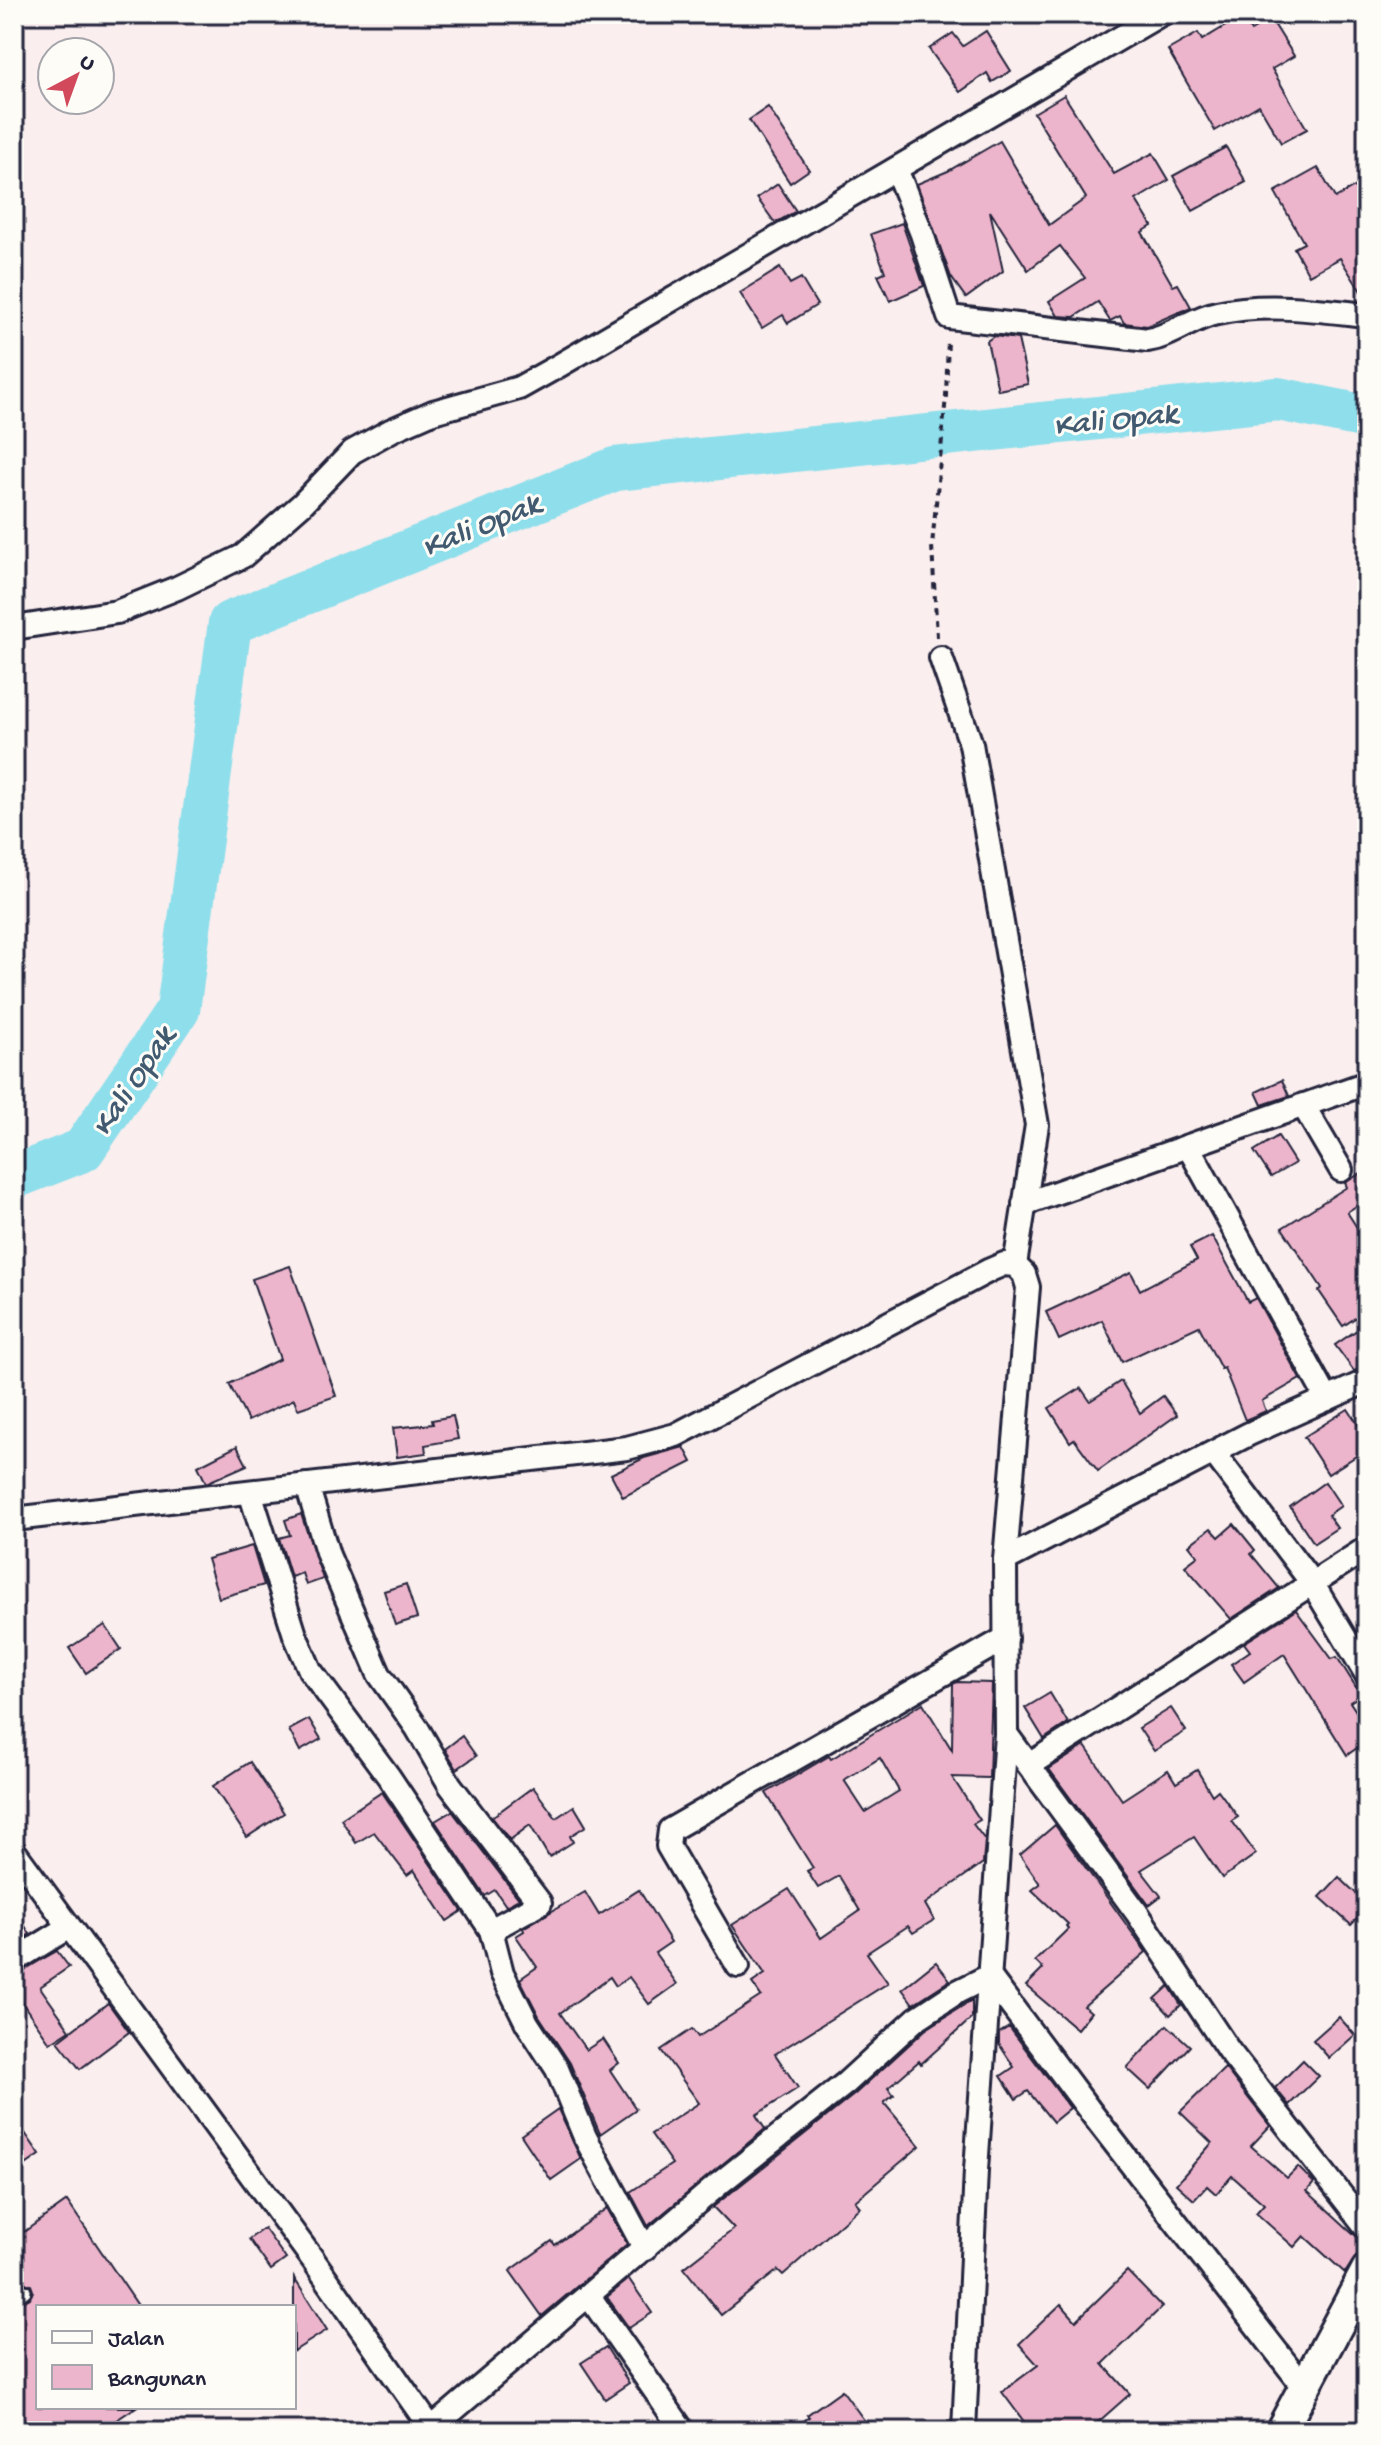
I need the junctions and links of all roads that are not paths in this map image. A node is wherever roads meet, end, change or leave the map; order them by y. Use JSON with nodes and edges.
{"nodes":[{"id":1,"x":1161,"y":14,"type":"edge"},
{"id":2,"x":896,"y":169,"type":"junction"},
{"id":3,"x":1367,"y":315,"type":"edge"},
{"id":4,"x":14,"y":628,"type":"edge"},
{"id":5,"x":941,"y":658,"type":"road end"},
{"id":6,"x":1367,"y":1083,"type":"edge"},
{"id":7,"x":1303,"y":1105,"type":"junction"},
{"id":8,"x":1188,"y":1146,"type":"junction"},
{"id":9,"x":1341,"y":1170,"type":"dead end"},
{"id":10,"x":1024,"y":1204,"type":"junction"},
{"id":11,"x":1015,"y":1265,"type":"junction"},
{"id":12,"x":1367,"y":1381,"type":"edge"},
{"id":13,"x":1327,"y":1399,"type":"junction"},
{"id":14,"x":1214,"y":1453,"type":"junction"},
{"id":15,"x":307,"y":1485,"type":"junction"},
{"id":16,"x":250,"y":1492,"type":"junction"},
{"id":17,"x":14,"y":1519,"type":"edge"},
{"id":18,"x":1367,"y":1548,"type":"edge"},
{"id":19,"x":1005,"y":1560,"type":"junction"},
{"id":20,"x":1312,"y":1583,"type":"junction"},
{"id":21,"x":1006,"y":1638,"type":"junction"},
{"id":22,"x":1367,"y":1675,"type":"edge"},
{"id":23,"x":1006,"y":1734,"type":"junction"},
{"id":24,"x":1029,"y":1765,"type":"junction"},
{"id":25,"x":14,"y":1851,"type":"edge"},
{"id":26,"x":69,"y":1927,"type":"junction"},
{"id":27,"x":491,"y":1930,"type":"junction"},
{"id":28,"x":14,"y":1961,"type":"edge"},
{"id":29,"x":738,"y":1966,"type":"dead end"},
{"id":30,"x":989,"y":1976,"type":"junction"},
{"id":31,"x":1367,"y":2228,"type":"edge"},
{"id":32,"x":645,"y":2249,"type":"junction"},
{"id":33,"x":1367,"y":2270,"type":"edge"},
{"id":34,"x":25,"y":2291,"type":"dead end"},
{"id":35,"x":589,"y":2296,"type":"junction"},
{"id":36,"x":14,"y":2299,"type":"edge"},
{"id":37,"x":1304,"y":2387,"type":"junction"},
{"id":38,"x":432,"y":2430,"type":"edge"},
{"id":39,"x":683,"y":2431,"type":"edge"},
{"id":40,"x":964,"y":2431,"type":"edge"},
{"id":41,"x":1281,"y":2431,"type":"edge"}],
"edges":[{"from":1,"to":2,"type":"street"},
{"from":2,"to":3,"type":"street"},
{"from":2,"to":4,"type":"street"},
{"from":5,"to":10,"type":"street"},
{"from":6,"to":7,"type":"street"},
{"from":7,"to":8,"type":"street"},
{"from":7,"to":9,"type":"street"},
{"from":8,"to":10,"type":"street"},
{"from":8,"to":13,"type":"street"},
{"from":10,"to":11,"type":"street"},
{"from":11,"to":15,"type":"street"},
{"from":11,"to":19,"type":"street"},
{"from":12,"to":13,"type":"street"},
{"from":13,"to":14,"type":"street"},
{"from":14,"to":19,"type":"street"},
{"from":14,"to":20,"type":"street"},
{"from":15,"to":16,"type":"street"},
{"from":15,"to":27,"type":"street"},
{"from":16,"to":17,"type":"street"},
{"from":16,"to":27,"type":"street"},
{"from":18,"to":20,"type":"street"},
{"from":19,"to":21,"type":"street"},
{"from":20,"to":22,"type":"street"},
{"from":20,"to":24,"type":"street"},
{"from":21,"to":23,"type":"street"},
{"from":21,"to":29,"type":"street"},
{"from":23,"to":24,"type":"street"},
{"from":23,"to":30,"type":"street"},
{"from":24,"to":31,"type":"street"},
{"from":25,"to":26,"type":"street"},
{"from":26,"to":28,"type":"street"},
{"from":26,"to":38,"type":"street"},
{"from":27,"to":32,"type":"street"},
{"from":30,"to":32,"type":"street"},
{"from":30,"to":37,"type":"street"},
{"from":30,"to":40,"type":"street"},
{"from":32,"to":35,"type":"street"},
{"from":33,"to":37,"type":"main road"},
{"from":34,"to":36,"type":"lane"},
{"from":35,"to":38,"type":"street"},
{"from":35,"to":39,"type":"street"},
{"from":37,"to":41,"type":"main road"}]}
